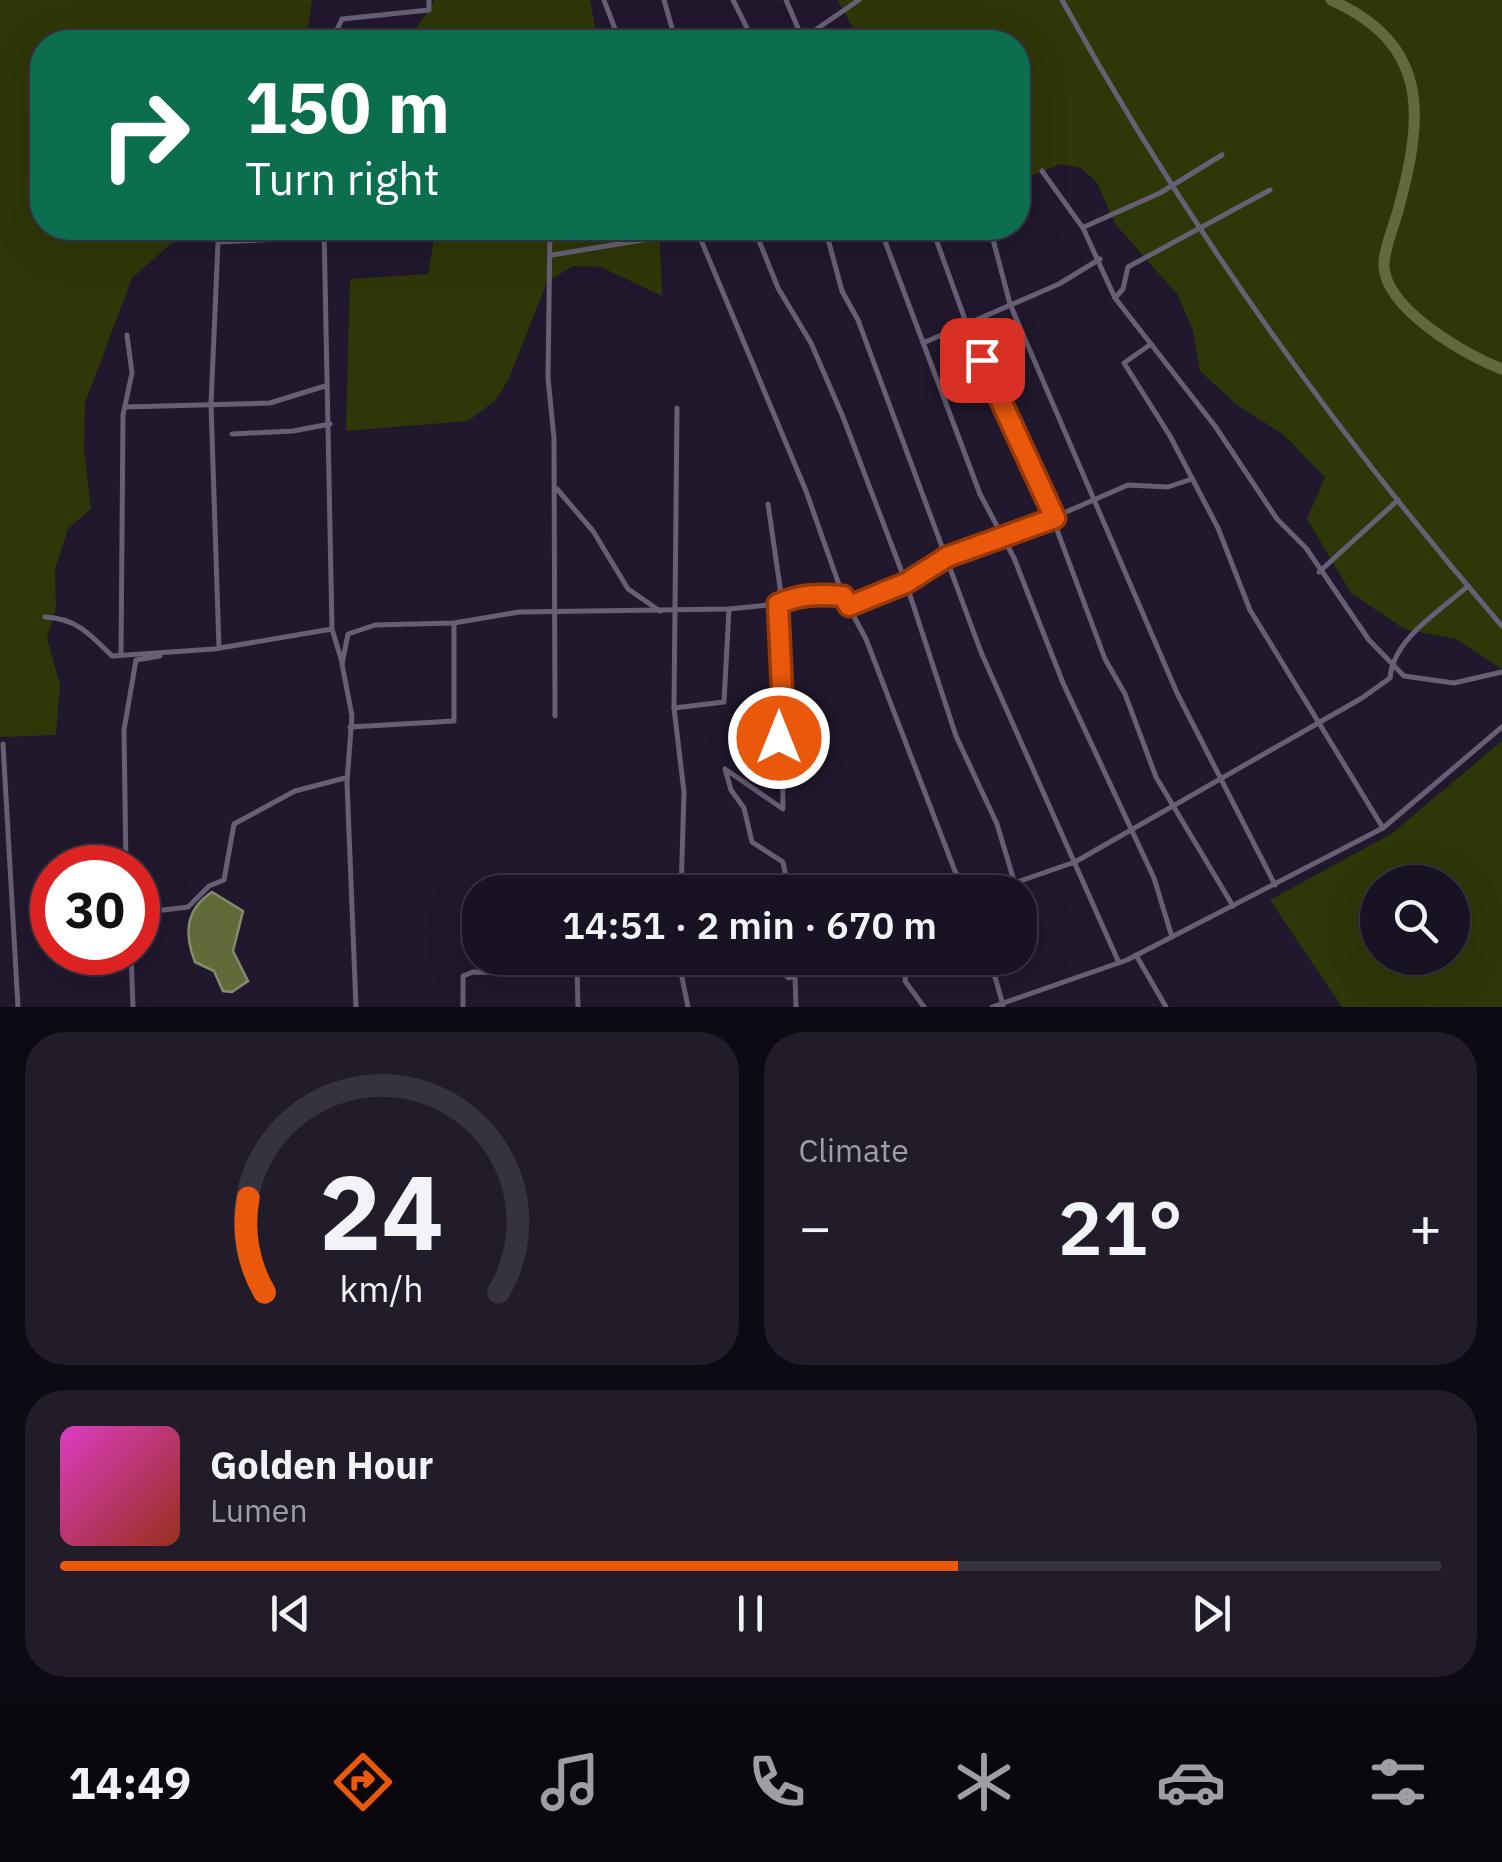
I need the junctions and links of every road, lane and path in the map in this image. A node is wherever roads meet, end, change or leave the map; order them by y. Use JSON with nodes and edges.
{"nodes":[{"id":1,"x":429,"y":0,"type":"edge"},
{"id":2,"x":604,"y":0,"type":"edge"},
{"id":3,"x":664,"y":0,"type":"edge"},
{"id":4,"x":734,"y":0,"type":"edge"},
{"id":5,"x":786,"y":0,"type":"edge"},
{"id":6,"x":859,"y":0,"type":"edge"},
{"id":7,"x":1062,"y":0,"type":"edge"},
{"id":8,"x":337,"y":30,"type":"edge"},
{"id":9,"x":615,"y":30,"type":"edge"},
{"id":10,"x":673,"y":30,"type":"edge"},
{"id":11,"x":748,"y":30,"type":"edge"},
{"id":12,"x":798,"y":30,"type":"edge"},
{"id":13,"x":818,"y":30,"type":"edge"},
{"id":14,"x":1222,"y":155,"type":"dead end"},
{"id":15,"x":1042,"y":171,"type":"dead end"},
{"id":16,"x":1172,"y":186,"type":"junction"},
{"id":17,"x":1270,"y":190,"type":"dead end"},
{"id":18,"x":1083,"y":228,"type":"junction"},
{"id":19,"x":1203,"y":228,"type":"junction"},
{"id":20,"x":260,"y":240,"type":"edge"},
{"id":21,"x":323,"y":240,"type":"edge"},
{"id":22,"x":551,"y":240,"type":"edge"},
{"id":23,"x":643,"y":240,"type":"edge"},
{"id":24,"x":701,"y":240,"type":"edge"},
{"id":25,"x":759,"y":240,"type":"edge"},
{"id":26,"x":828,"y":240,"type":"edge"},
{"id":27,"x":884,"y":240,"type":"edge"},
{"id":28,"x":937,"y":240,"type":"edge"},
{"id":29,"x":993,"y":240,"type":"edge"},
{"id":30,"x":218,"y":242,"type":"joint"},
{"id":31,"x":552,"y":255,"type":"junction"},
{"id":32,"x":1100,"y":259,"type":"junction"},
{"id":33,"x":1115,"y":298,"type":"junction"},
{"id":34,"x":1010,"y":304,"type":"junction"},
{"id":35,"x":127,"y":335,"type":"dead end"},
{"id":36,"x":922,"y":343,"type":"junction"},
{"id":37,"x":1152,"y":344,"type":"junction"},
{"id":38,"x":325,"y":386,"type":"junction"},
{"id":39,"x":210,"y":404,"type":"junction"},
{"id":40,"x":125,"y":407,"type":"junction"},
{"id":41,"x":677,"y":408,"type":"dead end"},
{"id":42,"x":330,"y":424,"type":"junction"},
{"id":43,"x":232,"y":434,"type":"dead end"},
{"id":44,"x":1192,"y":479,"type":"junction"},
{"id":45,"x":555,"y":486,"type":"junction"},
{"id":46,"x":1096,"y":497,"type":"junction"},
{"id":47,"x":1400,"y":499,"type":"junction"},
{"id":48,"x":768,"y":504,"type":"dead end"},
{"id":49,"x":1055,"y":518,"type":"junction"},
{"id":50,"x":1004,"y":539,"type":"junction"},
{"id":51,"x":947,"y":557,"type":"junction"},
{"id":52,"x":1319,"y":572,"type":"junction"},
{"id":53,"x":906,"y":583,"type":"junction"},
{"id":54,"x":1468,"y":586,"type":"junction"},
{"id":55,"x":843,"y":596,"type":"junction"},
{"id":56,"x":778,"y":604,"type":"junction"},
{"id":57,"x":849,"y":606,"type":"junction"},
{"id":58,"x":675,"y":609,"type":"junction"},
{"id":59,"x":729,"y":610,"type":"junction"},
{"id":60,"x":660,"y":611,"type":"junction"},
{"id":61,"x":553,"y":615,"type":"junction"},
{"id":62,"x":46,"y":617,"type":"dead end"},
{"id":63,"x":454,"y":623,"type":"junction"},
{"id":64,"x":1502,"y":626,"type":"edge"},
{"id":65,"x":332,"y":630,"type":"junction"},
{"id":66,"x":233,"y":642,"type":"dead end"},
{"id":67,"x":220,"y":648,"type":"junction"},
{"id":68,"x":121,"y":656,"type":"junction"},
{"id":69,"x":1391,"y":663,"type":"junction"},
{"id":70,"x":342,"y":664,"type":"junction"},
{"id":71,"x":1502,"y":672,"type":"edge"},
{"id":72,"x":674,"y":708,"type":"junction"},
{"id":73,"x":556,"y":716,"type":"dead end"},
{"id":74,"x":1317,"y":722,"type":"junction"},
{"id":75,"x":350,"y":727,"type":"junction"},
{"id":76,"x":1502,"y":728,"type":"edge"},
{"id":77,"x":3,"y":744,"type":"dead end"},
{"id":78,"x":346,"y":777,"type":"dead end"},
{"id":79,"x":1219,"y":780,"type":"junction"},
{"id":80,"x":1173,"y":807,"type":"junction"},
{"id":81,"x":1383,"y":828,"type":"junction"},
{"id":82,"x":1131,"y":833,"type":"junction"},
{"id":83,"x":126,"y":845,"type":"edge"},
{"id":84,"x":1075,"y":862,"type":"junction"},
{"id":85,"x":958,"y":874,"type":"edge"},
{"id":86,"x":682,"y":875,"type":"edge"},
{"id":87,"x":785,"y":875,"type":"edge"},
{"id":88,"x":1012,"y":875,"type":"edge"},
{"id":89,"x":1037,"y":876,"type":"edge"},
{"id":90,"x":1275,"y":884,"type":"junction"},
{"id":91,"x":1234,"y":906,"type":"junction"},
{"id":92,"x":160,"y":910,"type":"edge"},
{"id":93,"x":1172,"y":937,"type":"junction"},
{"id":94,"x":1136,"y":955,"type":"junction"},
{"id":95,"x":1119,"y":962,"type":"junction"},
{"id":96,"x":132,"y":975,"type":"edge"},
{"id":97,"x":466,"y":975,"type":"edge"},
{"id":98,"x":577,"y":975,"type":"edge"},
{"id":99,"x":681,"y":975,"type":"edge"},
{"id":100,"x":786,"y":975,"type":"edge"},
{"id":101,"x":905,"y":975,"type":"edge"},
{"id":102,"x":995,"y":975,"type":"edge"},
{"id":103,"x":795,"y":976,"type":"joint"},
{"id":104,"x":1003,"y":1005,"type":"edge"},
{"id":105,"x":18,"y":1007,"type":"edge"},
{"id":106,"x":134,"y":1007,"type":"edge"},
{"id":107,"x":356,"y":1007,"type":"edge"},
{"id":108,"x":463,"y":1007,"type":"edge"},
{"id":109,"x":578,"y":1007,"type":"edge"},
{"id":110,"x":688,"y":1007,"type":"edge"},
{"id":111,"x":796,"y":1007,"type":"edge"},
{"id":112,"x":924,"y":1007,"type":"edge"},
{"id":113,"x":992,"y":1007,"type":"edge"},
{"id":114,"x":1166,"y":1007,"type":"edge"}],
"edges":[{"from":1,"to":8,"type":"street"},
{"from":2,"to":9,"type":"street"},
{"from":3,"to":10,"type":"street"},
{"from":4,"to":11,"type":"street"},
{"from":5,"to":12,"type":"street"},
{"from":6,"to":13,"type":"street"},
{"from":7,"to":16,"type":"street"},
{"from":14,"to":16,"type":"street"},
{"from":15,"to":18,"type":"street"},
{"from":16,"to":18,"type":"street"},
{"from":16,"to":19,"type":"street"},
{"from":17,"to":19,"type":"street"},
{"from":18,"to":32,"type":"street"},
{"from":19,"to":33,"type":"street"},
{"from":19,"to":47,"type":"street"},
{"from":20,"to":30,"type":"street"},
{"from":21,"to":38,"type":"street"},
{"from":22,"to":31,"type":"street"},
{"from":23,"to":31,"type":"street"},
{"from":24,"to":55,"type":"street"},
{"from":25,"to":53,"type":"street"},
{"from":26,"to":51,"type":"street"},
{"from":27,"to":36,"type":"street"},
{"from":28,"to":49,"type":"street"},
{"from":29,"to":34,"type":"street"},
{"from":30,"to":39,"type":"street"},
{"from":31,"to":45,"type":"street"},
{"from":32,"to":33,"type":"street"},
{"from":32,"to":34,"type":"street"},
{"from":33,"to":37,"type":"street"},
{"from":34,"to":36,"type":"street"},
{"from":34,"to":46,"type":"street"},
{"from":35,"to":40,"type":"street"},
{"from":36,"to":50,"type":"street"},
{"from":37,"to":44,"type":"street"},
{"from":37,"to":52,"type":"street"},
{"from":38,"to":39,"type":"street"},
{"from":38,"to":42,"type":"street"},
{"from":39,"to":40,"type":"street"},
{"from":39,"to":67,"type":"street"},
{"from":40,"to":68,"type":"street"},
{"from":41,"to":58,"type":"street"},
{"from":42,"to":43,"type":"street"},
{"from":42,"to":65,"type":"street"},
{"from":44,"to":46,"type":"street"},
{"from":44,"to":74,"type":"street"},
{"from":45,"to":60,"type":"street"},
{"from":45,"to":61,"type":"street"},
{"from":46,"to":49,"type":"street"},
{"from":46,"to":79,"type":"street"},
{"from":47,"to":52,"type":"street"},
{"from":47,"to":54,"type":"street"},
{"from":48,"to":56,"type":"street"},
{"from":49,"to":50,"type":"street"},
{"from":49,"to":80,"type":"street"},
{"from":50,"to":51,"type":"street"},
{"from":50,"to":82,"type":"street"},
{"from":51,"to":53,"type":"street"},
{"from":51,"to":84,"type":"street"},
{"from":52,"to":69,"type":"street"},
{"from":53,"to":57,"type":"street"},
{"from":53,"to":88,"type":"street"},
{"from":54,"to":64,"type":"street"},
{"from":54,"to":69,"type":"street"},
{"from":55,"to":56,"type":"street"},
{"from":55,"to":57,"type":"street"},
{"from":56,"to":59,"type":"street"},
{"from":56,"to":87,"type":"street"},
{"from":57,"to":85,"type":"street"},
{"from":58,"to":59,"type":"street"},
{"from":58,"to":60,"type":"street"},
{"from":58,"to":72,"type":"street"},
{"from":59,"to":72,"type":"street"},
{"from":60,"to":61,"type":"street"},
{"from":61,"to":63,"type":"street"},
{"from":61,"to":73,"type":"street"},
{"from":62,"to":68,"type":"street"},
{"from":63,"to":70,"type":"street"},
{"from":63,"to":75,"type":"street"},
{"from":65,"to":67,"type":"street"},
{"from":65,"to":70,"type":"street"},
{"from":66,"to":83,"type":"street"},
{"from":67,"to":68,"type":"street"},
{"from":69,"to":71,"type":"street"},
{"from":69,"to":74,"type":"street"},
{"from":70,"to":75,"type":"street"},
{"from":72,"to":86,"type":"street"},
{"from":74,"to":79,"type":"street"},
{"from":74,"to":81,"type":"street"},
{"from":75,"to":107,"type":"street"},
{"from":76,"to":81,"type":"street"},
{"from":77,"to":105,"type":"street"},
{"from":78,"to":92,"type":"street"},
{"from":79,"to":80,"type":"street"},
{"from":79,"to":90,"type":"street"},
{"from":80,"to":82,"type":"street"},
{"from":80,"to":91,"type":"street"},
{"from":81,"to":90,"type":"street"},
{"from":82,"to":84,"type":"street"},
{"from":82,"to":93,"type":"street"},
{"from":84,"to":89,"type":"street"},
{"from":84,"to":95,"type":"street"},
{"from":90,"to":91,"type":"street"},
{"from":91,"to":93,"type":"street"},
{"from":93,"to":94,"type":"street"},
{"from":94,"to":95,"type":"street"},
{"from":94,"to":114,"type":"street"},
{"from":95,"to":104,"type":"street"},
{"from":96,"to":106,"type":"street"},
{"from":97,"to":108,"type":"street"},
{"from":98,"to":109,"type":"street"},
{"from":99,"to":110,"type":"street"},
{"from":100,"to":103,"type":"street"},
{"from":101,"to":112,"type":"street"},
{"from":102,"to":104,"type":"street"},
{"from":103,"to":111,"type":"street"},
{"from":104,"to":113,"type":"street"}]}
